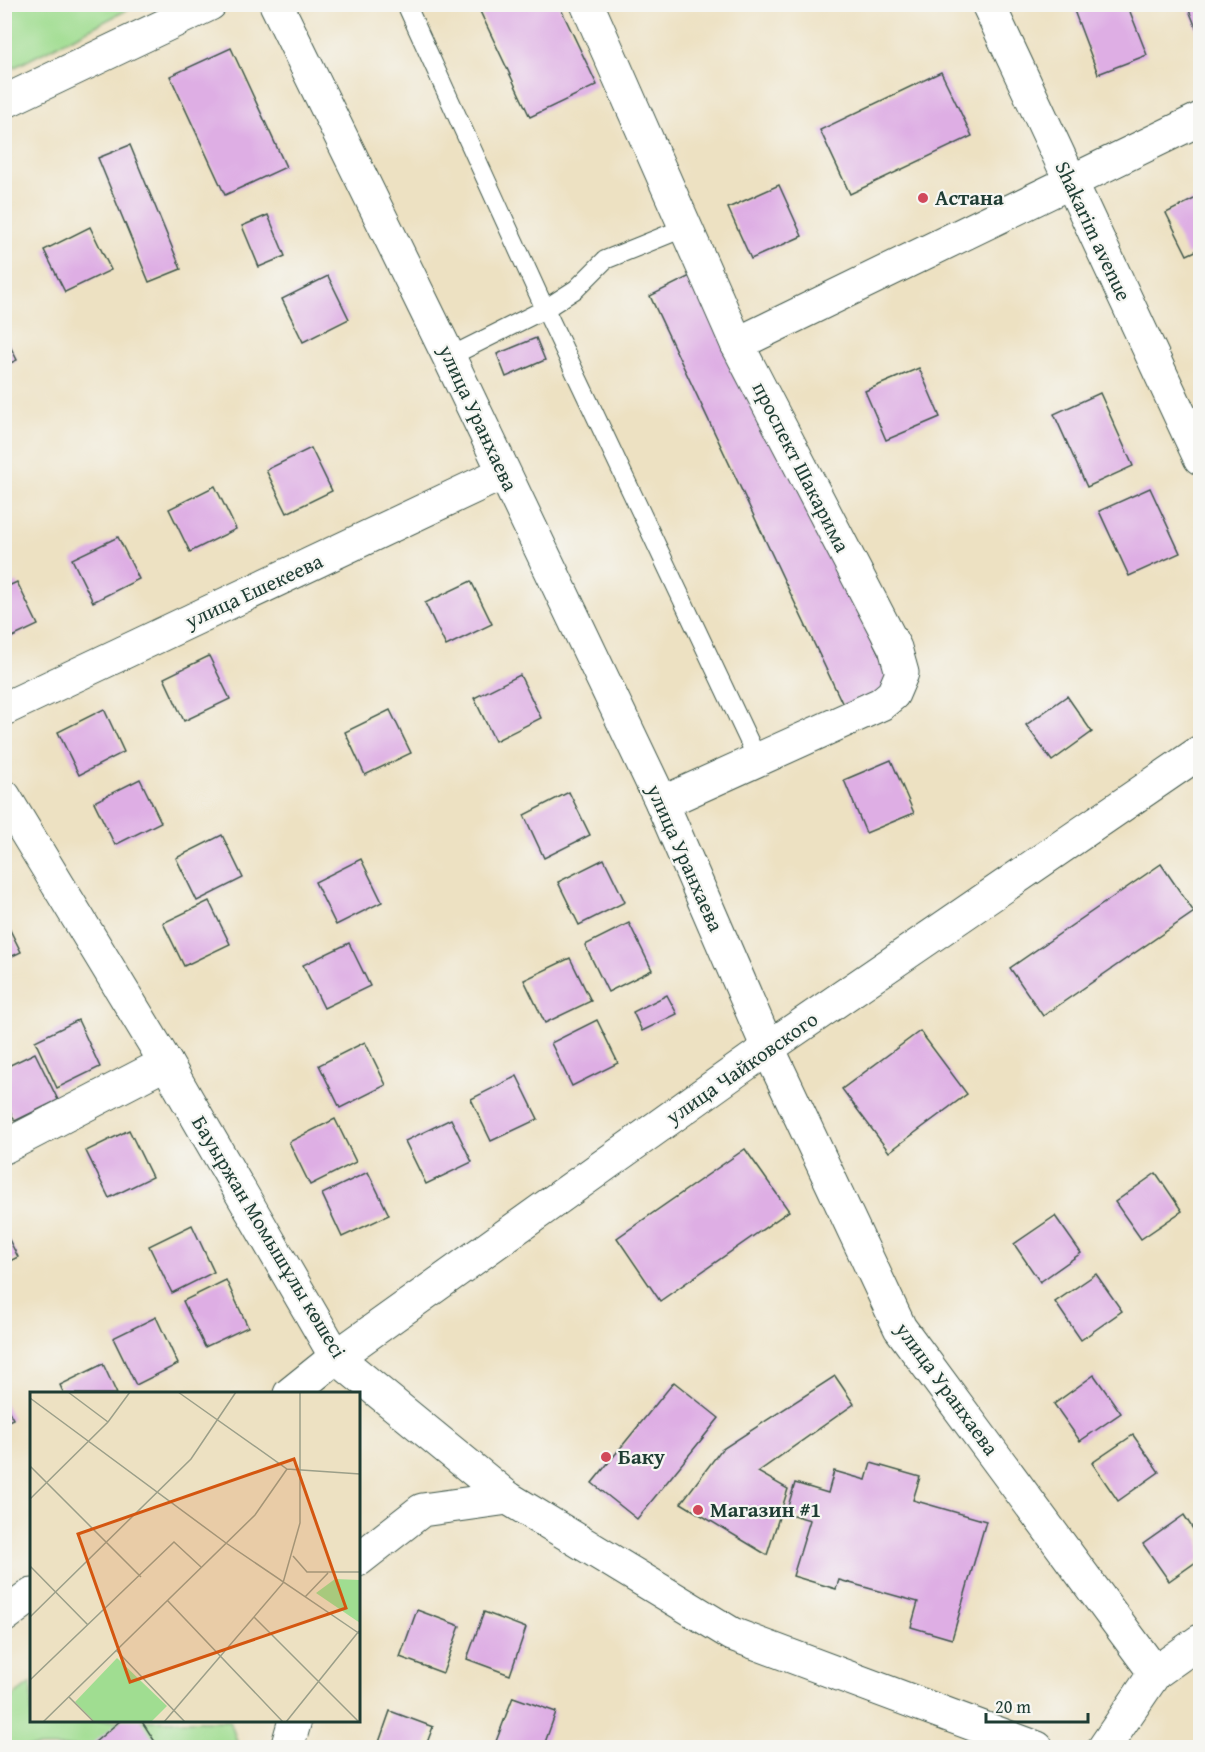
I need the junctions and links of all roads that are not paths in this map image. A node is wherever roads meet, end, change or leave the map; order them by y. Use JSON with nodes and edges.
{"nodes":[{"id":1,"x":210,"y":4,"type":"edge"},
{"id":2,"x":276,"y":4,"type":"edge"},
{"id":3,"x":406,"y":4,"type":"edge"},
{"id":4,"x":587,"y":4,"type":"edge"},
{"id":5,"x":988,"y":4,"type":"edge"},
{"id":6,"x":4,"y":102,"type":"edge"},
{"id":7,"x":1200,"y":120,"type":"edge"},
{"id":8,"x":1071,"y":184,"type":"junction"},
{"id":9,"x":684,"y":228,"type":"junction"},
{"id":10,"x":545,"y":309,"type":"junction"},
{"id":11,"x":737,"y":344,"type":"junction"},
{"id":12,"x":449,"y":357,"type":"junction"},
{"id":13,"x":1200,"y":458,"type":"edge"},
{"id":14,"x":504,"y":473,"type":"junction"},
{"id":15,"x":4,"y":709,"type":"edge"},
{"id":16,"x":1200,"y":752,"type":"edge"},
{"id":17,"x":758,"y":758,"type":"junction"},
{"id":18,"x":4,"y":795,"type":"edge"},
{"id":19,"x":662,"y":803,"type":"junction"},
{"id":20,"x":768,"y":1048,"type":"junction"},
{"id":21,"x":166,"y":1063,"type":"junction"},
{"id":22,"x":4,"y":1147,"type":"edge"},
{"id":23,"x":336,"y":1357,"type":"junction"},
{"id":24,"x":292,"y":1392,"type":"edge"},
{"id":25,"x":508,"y":1498,"type":"junction"},
{"id":26,"x":360,"y":1558,"type":"edge"},
{"id":27,"x":30,"y":1596,"type":"edge"},
{"id":28,"x":4,"y":1616,"type":"edge"},
{"id":29,"x":1200,"y":1641,"type":"edge"},
{"id":30,"x":1155,"y":1672,"type":"junction"},
{"id":31,"x":294,"y":1722,"type":"edge"},
{"id":32,"x":287,"y":1748,"type":"edge"},
{"id":33,"x":1037,"y":1748,"type":"edge"},
{"id":34,"x":1104,"y":1748,"type":"edge"}],
"edges":[{"from":1,"to":6,"type":"street"},
{"from":2,"to":12,"type":"street","name":"улица Уранхаева"},
{"from":3,"to":10,"type":"lane"},
{"from":4,"to":9,"type":"street","name":"проспект Шакарима"},
{"from":5,"to":8,"type":"street","name":"Shakarim avenue"},
{"from":7,"to":8,"type":"street"},
{"from":8,"to":11,"type":"street"},
{"from":8,"to":13,"type":"street","name":"Shakarim avenue"},
{"from":9,"to":10,"type":"lane"},
{"from":9,"to":11,"type":"street","name":"проспект Шакарима"},
{"from":10,"to":12,"type":"lane"},
{"from":10,"to":17,"type":"lane"},
{"from":11,"to":17,"type":"street","name":"проспект Шакарима"},
{"from":12,"to":14,"type":"street","name":"улица Уранхаева"},
{"from":14,"to":15,"type":"street","name":"улица Ешекеева"},
{"from":14,"to":19,"type":"street","name":"улица Уранхаева"},
{"from":16,"to":20,"type":"street","name":"улица Чайковского"},
{"from":17,"to":19,"type":"street","name":"проспект Шакарима"},
{"from":18,"to":21,"type":"street","name":"Бауыржан Момышұлы көшесі"},
{"from":19,"to":20,"type":"street","name":"улица Уранхаева"},
{"from":20,"to":23,"type":"street","name":"улица Чайковского"},
{"from":20,"to":30,"type":"street","name":"улица Уранхаева"},
{"from":21,"to":22,"type":"street"},
{"from":21,"to":23,"type":"street","name":"Бауыржан Момышұлы көшесі"},
{"from":23,"to":24,"type":"street","name":"улица Чайковского"},
{"from":23,"to":25,"type":"street","name":"Бауыржан Момышұлы көшесі"},
{"from":25,"to":26,"type":"street"},
{"from":25,"to":33,"type":"street","name":"Бауыржан Момышұлы көшесі"},
{"from":27,"to":28,"type":"street"},
{"from":29,"to":30,"type":"street"},
{"from":30,"to":34,"type":"street"},
{"from":31,"to":32,"type":"street"}]}
